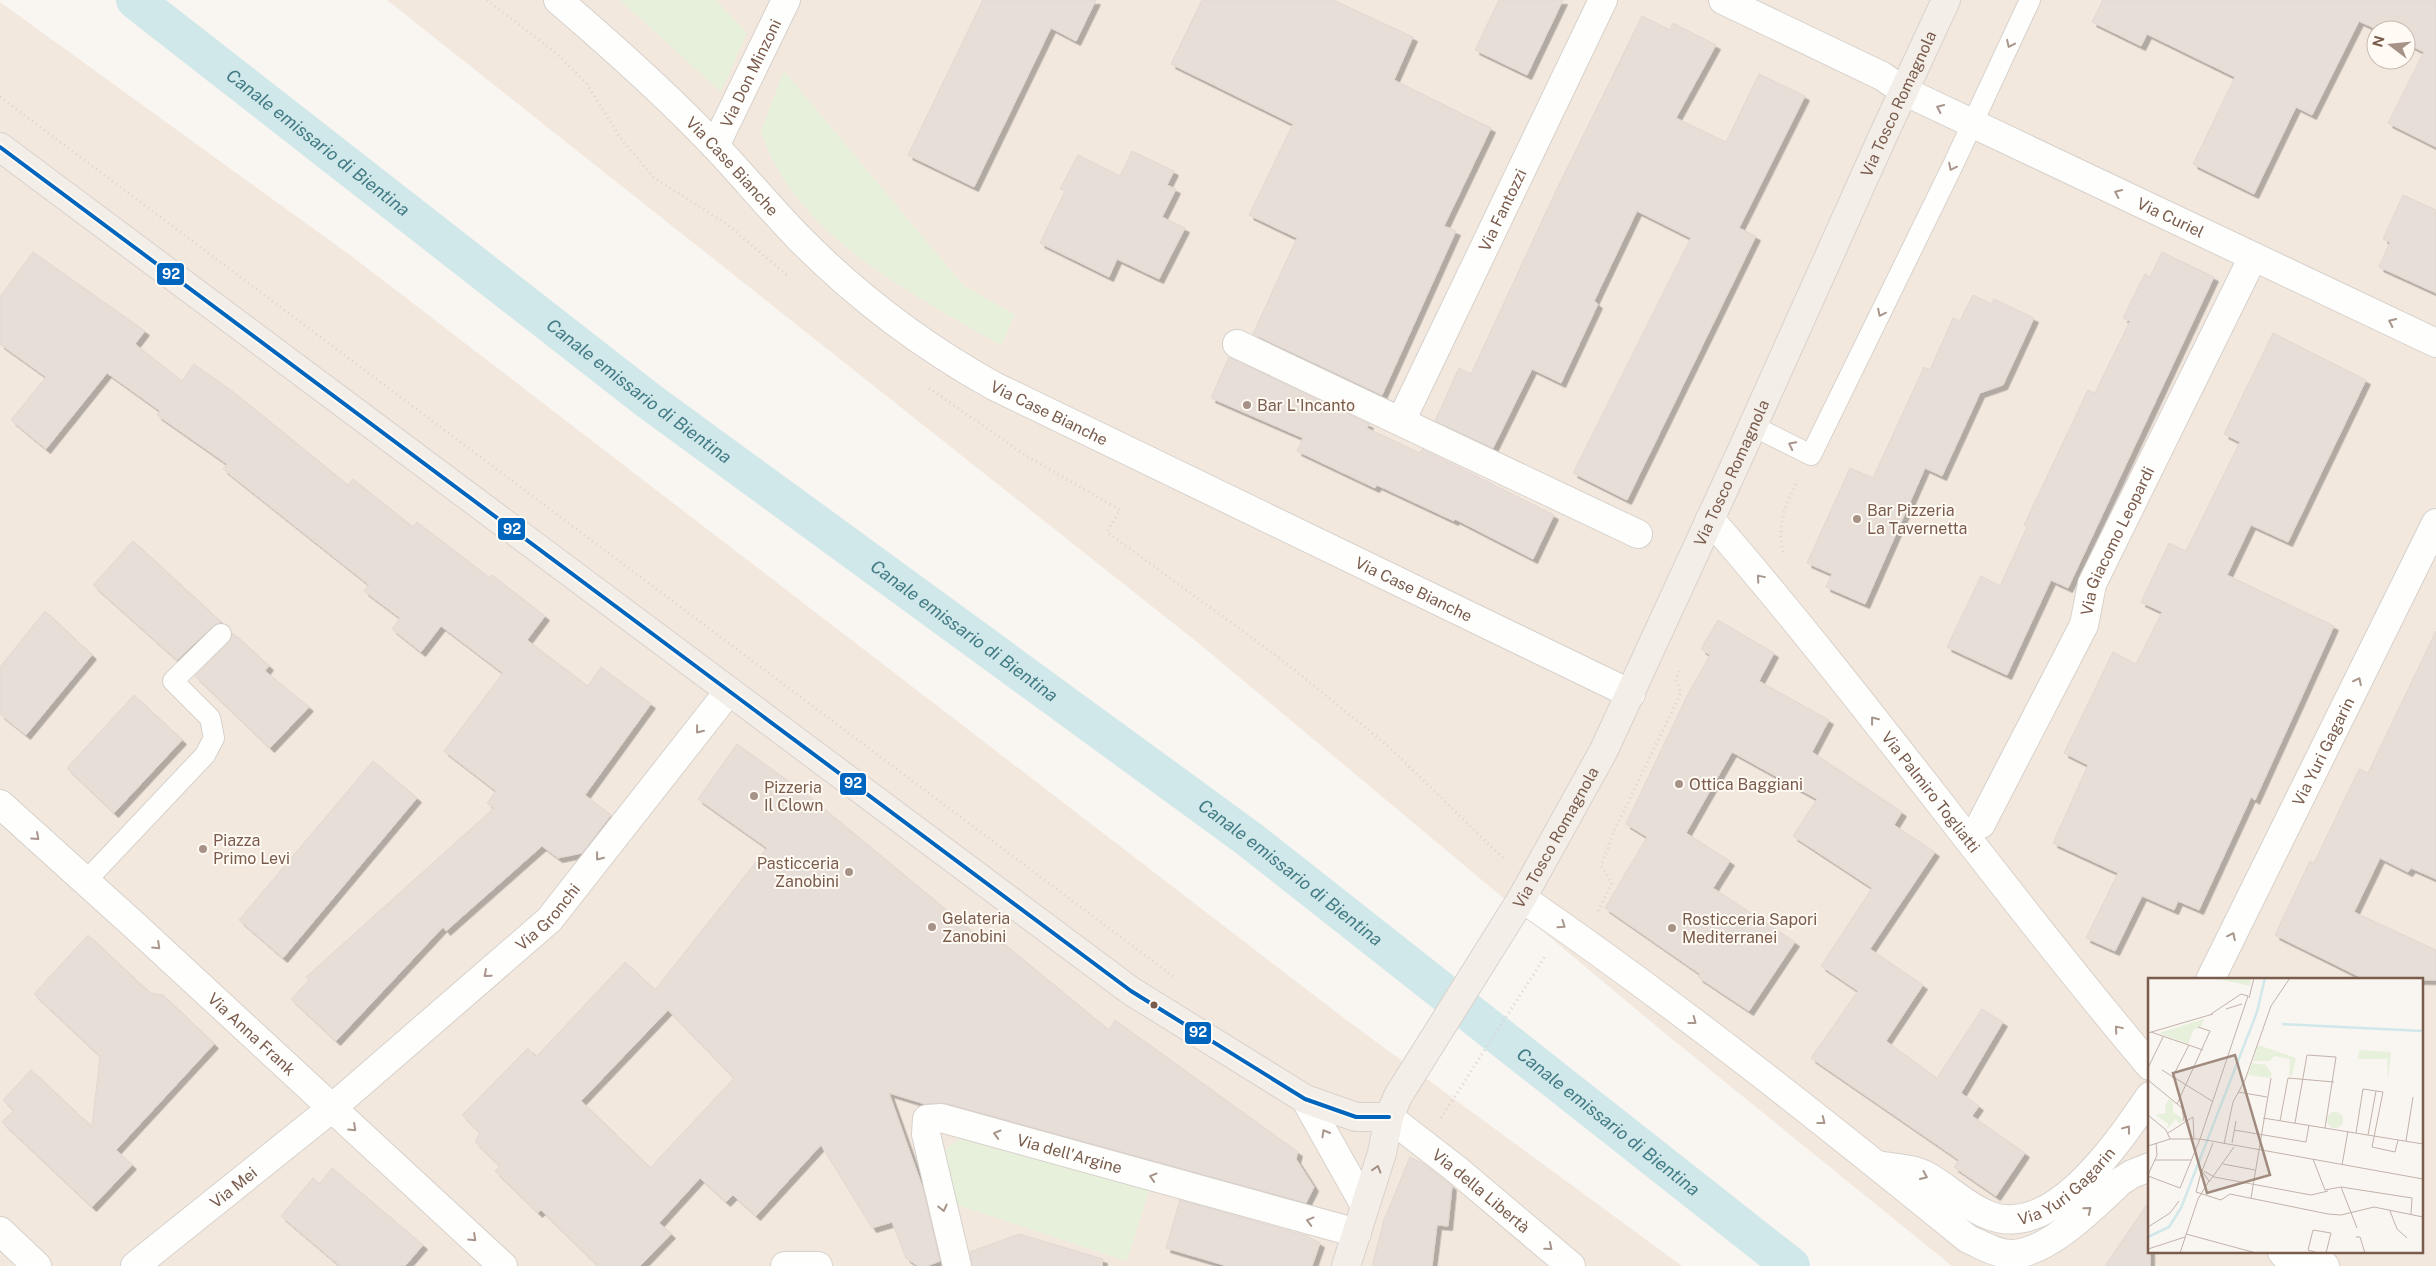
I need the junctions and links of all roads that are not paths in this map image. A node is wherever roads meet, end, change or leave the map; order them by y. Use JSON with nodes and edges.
{"nodes":[{"id":1,"x":558,"y":0,"type":"edge"},
{"id":2,"x":786,"y":0,"type":"edge"},
{"id":3,"x":1603,"y":0,"type":"edge"},
{"id":4,"x":1723,"y":0,"type":"edge"},
{"id":5,"x":1946,"y":0,"type":"edge"},
{"id":6,"x":2030,"y":0,"type":"edge"},
{"id":7,"x":1904,"y":91,"type":"junction"},
{"id":8,"x":1973,"y":123,"type":"junction"},
{"id":9,"x":715,"y":146,"type":"junction"},
{"id":10,"x":0,"y":148,"type":"edge"},
{"id":11,"x":2252,"y":257,"type":"junction"},
{"id":12,"x":2436,"y":343,"type":"edge"},
{"id":13,"x":1237,"y":344,"type":"dead end"},
{"id":14,"x":1401,"y":422,"type":"junction"},
{"id":15,"x":1753,"y":426,"type":"junction"},
{"id":16,"x":1710,"y":519,"type":"junction"},
{"id":17,"x":2436,"y":523,"type":"edge"},
{"id":18,"x":1638,"y":534,"type":"dead end"},
{"id":19,"x":221,"y":634,"type":"dead end"},
{"id":20,"x":729,"y":691,"type":"junction"},
{"id":21,"x":1631,"y":694,"type":"junction"},
{"id":22,"x":0,"y":804,"type":"edge"},
{"id":23,"x":1981,"y":824,"type":"dead end"},
{"id":24,"x":85,"y":882,"type":"junction"},
{"id":25,"x":1522,"y":898,"type":"junction"},
{"id":26,"x":2211,"y":978,"type":"edge"},
{"id":27,"x":2148,"y":1064,"type":"edge"},
{"id":28,"x":1305,"y":1099,"type":"junction"},
{"id":29,"x":2148,"y":1099,"type":"edge"},
{"id":30,"x":1393,"y":1107,"type":"junction"},
{"id":31,"x":332,"y":1108,"type":"junction"},
{"id":32,"x":1877,"y":1165,"type":"junction"},
{"id":33,"x":2148,"y":1168,"type":"edge"},
{"id":34,"x":1365,"y":1206,"type":"junction"},
{"id":35,"x":0,"y":1232,"type":"edge"},
{"id":36,"x":1357,"y":1233,"type":"junction"},
{"id":37,"x":1968,"y":1240,"type":"junction"},
{"id":38,"x":2284,"y":1254,"type":"edge"},
{"id":39,"x":2315,"y":1254,"type":"edge"},
{"id":40,"x":37,"y":1266,"type":"edge"},
{"id":41,"x":135,"y":1266,"type":"edge"},
{"id":42,"x":503,"y":1266,"type":"edge"},
{"id":43,"x":785,"y":1266,"type":"edge"},
{"id":44,"x":818,"y":1266,"type":"edge"},
{"id":45,"x":957,"y":1266,"type":"edge"},
{"id":46,"x":1346,"y":1266,"type":"edge"},
{"id":47,"x":1571,"y":1266,"type":"edge"},
{"id":48,"x":1995,"y":1266,"type":"edge"},
{"id":49,"x":2294,"y":1266,"type":"edge"},
{"id":50,"x":2324,"y":1266,"type":"edge"}],
"edges":[{"from":1,"to":9,"type":"street","name":"Via Case Bianche"},
{"from":2,"to":9,"type":"street","name":"Via Don Minzoni"},
{"from":3,"to":14,"type":"street","name":"Via Fantozzi"},
{"from":4,"to":7,"type":"street","name":"Via Curiel"},
{"from":5,"to":7,"type":"main road","name":"Via Tosco Romagnola"},
{"from":6,"to":8,"type":"lane","one_way":true},
{"from":8,"to":7,"type":"street","name":"Via Curiel","one_way":true},
{"from":7,"to":15,"type":"main road","name":"Via Tosco Romagnola"},
{"from":11,"to":8,"type":"street","name":"Via Curiel","one_way":true},
{"from":8,"to":15,"type":"lane","one_way":true},
{"from":9,"to":21,"type":"street","name":"Via Case Bianche"},
{"from":10,"to":20,"type":"main road"},
{"from":12,"to":11,"type":"street","name":"Via Curiel","one_way":true},
{"from":11,"to":23,"type":"street","name":"Via Giacomo Leopardi"},
{"from":13,"to":14,"type":"street"},
{"from":14,"to":18,"type":"street"},
{"from":15,"to":16,"type":"main road","name":"Via Tosco Romagnola"},
{"from":16,"to":21,"type":"main road","name":"Via Tosco Romagnola"},
{"from":27,"to":16,"type":"street","name":"Via Palmiro Togliatti","one_way":true},
{"from":26,"to":17,"type":"street","name":"Via Yuri Gagarin","one_way":true},
{"from":19,"to":24,"type":"lane"},
{"from":20,"to":28,"type":"main road"},
{"from":20,"to":31,"type":"street","name":"Via Gronchi","one_way":true},
{"from":21,"to":25,"type":"main road","name":"Via Tosco Romagnola"},
{"from":22,"to":24,"type":"street","name":"Via Anna Frank","one_way":true},
{"from":24,"to":31,"type":"street","name":"Via Anna Frank","one_way":true},
{"from":25,"to":30,"type":"main road","name":"Via Tosco Romagnola"},
{"from":25,"to":32,"type":"street","one_way":true},
{"from":28,"to":30,"type":"main road"},
{"from":34,"to":28,"type":"street","one_way":true},
{"from":32,"to":29,"type":"street","name":"Via Yuri Gagarin","one_way":true},
{"from":34,"to":30,"type":"main road","one_way":true},
{"from":30,"to":47,"type":"street","name":"Via della Libertà","one_way":true},
{"from":31,"to":41,"type":"street","name":"Via Mei"},
{"from":31,"to":42,"type":"street","name":"Via Anna Frank","one_way":true},
{"from":32,"to":37,"type":"street"},
{"from":37,"to":33,"type":"street","one_way":true},
{"from":34,"to":36,"type":"main road"},
{"from":35,"to":40,"type":"street"},
{"from":36,"to":45,"type":"street","name":"Via dell'Argine","one_way":true},
{"from":36,"to":46,"type":"main road"},
{"from":37,"to":48,"type":"street"},
{"from":38,"to":49,"type":"street"},
{"from":39,"to":50,"type":"street"},
{"from":43,"to":44,"type":"street"}]}
